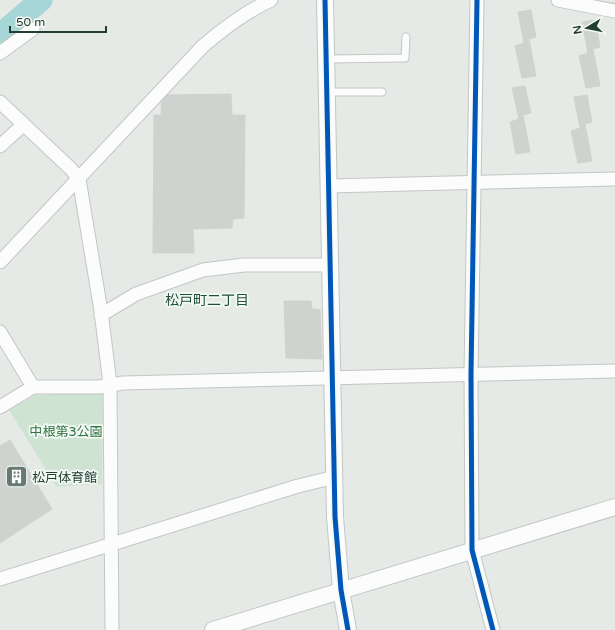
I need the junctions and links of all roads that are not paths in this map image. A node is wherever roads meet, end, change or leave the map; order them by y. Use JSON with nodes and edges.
{"nodes":[{"id":1,"x":271,"y":0,"type":"edge"},
{"id":2,"x":325,"y":0,"type":"edge"},
{"id":3,"x":477,"y":0,"type":"edge"},
{"id":4,"x":558,"y":0,"type":"edge"},
{"id":5,"x":615,"y":11,"type":"edge"},
{"id":6,"x":33,"y":29,"type":"dead end"},
{"id":7,"x":406,"y":37,"type":"dead end"},
{"id":8,"x":0,"y":53,"type":"edge"},
{"id":9,"x":327,"y":59,"type":"junction"},
{"id":10,"x":327,"y":92,"type":"junction"},
{"id":11,"x":382,"y":92,"type":"dead end"},
{"id":12,"x":0,"y":102,"type":"edge"},
{"id":13,"x":23,"y":125,"type":"junction"},
{"id":14,"x":0,"y":146,"type":"edge"},
{"id":15,"x":79,"y":179,"type":"junction"},
{"id":16,"x":615,"y":179,"type":"edge"},
{"id":17,"x":474,"y":183,"type":"junction"},
{"id":18,"x":329,"y":186,"type":"junction"},
{"id":19,"x":0,"y":262,"type":"edge"},
{"id":20,"x":331,"y":265,"type":"junction"},
{"id":21,"x":101,"y":314,"type":"junction"},
{"id":22,"x":0,"y":332,"type":"edge"},
{"id":23,"x":615,"y":370,"type":"edge"},
{"id":24,"x":471,"y":374,"type":"junction"},
{"id":25,"x":334,"y":378,"type":"junction"},
{"id":26,"x":110,"y":384,"type":"junction"},
{"id":27,"x":33,"y":387,"type":"junction"},
{"id":28,"x":0,"y":407,"type":"edge"},
{"id":29,"x":335,"y":477,"type":"junction"},
{"id":30,"x":615,"y":507,"type":"edge"},
{"id":31,"x":110,"y":545,"type":"junction"},
{"id":32,"x":472,"y":550,"type":"junction"},
{"id":33,"x":0,"y":579,"type":"edge"},
{"id":34,"x":341,"y":590,"type":"junction"},
{"id":35,"x":112,"y":630,"type":"edge"},
{"id":36,"x":213,"y":630,"type":"edge"},
{"id":37,"x":348,"y":630,"type":"edge"},
{"id":38,"x":493,"y":630,"type":"edge"}],
"edges":[{"from":1,"to":15,"type":"street"},
{"from":2,"to":9,"type":"street"},
{"from":3,"to":17,"type":"street"},
{"from":4,"to":5,"type":"street"},
{"from":6,"to":8,"type":"street"},
{"from":7,"to":9,"type":"lane"},
{"from":9,"to":10,"type":"street"},
{"from":10,"to":11,"type":"lane"},
{"from":10,"to":18,"type":"street"},
{"from":12,"to":13,"type":"street"},
{"from":13,"to":14,"type":"street"},
{"from":13,"to":15,"type":"street"},
{"from":15,"to":19,"type":"street"},
{"from":15,"to":21,"type":"street"},
{"from":16,"to":17,"type":"street"},
{"from":17,"to":18,"type":"street"},
{"from":17,"to":24,"type":"street"},
{"from":18,"to":20,"type":"street"},
{"from":20,"to":21,"type":"street"},
{"from":20,"to":25,"type":"street"},
{"from":21,"to":26,"type":"street"},
{"from":22,"to":27,"type":"street"},
{"from":23,"to":24,"type":"street"},
{"from":24,"to":25,"type":"street"},
{"from":24,"to":32,"type":"street"},
{"from":25,"to":26,"type":"street"},
{"from":25,"to":29,"type":"street"},
{"from":26,"to":27,"type":"street"},
{"from":26,"to":31,"type":"street"},
{"from":27,"to":28,"type":"street"},
{"from":29,"to":31,"type":"street"},
{"from":29,"to":34,"type":"street"},
{"from":30,"to":32,"type":"street"},
{"from":31,"to":33,"type":"street"},
{"from":31,"to":35,"type":"street"},
{"from":32,"to":34,"type":"street"},
{"from":32,"to":38,"type":"street"},
{"from":34,"to":36,"type":"street"},
{"from":34,"to":37,"type":"street"}]}
